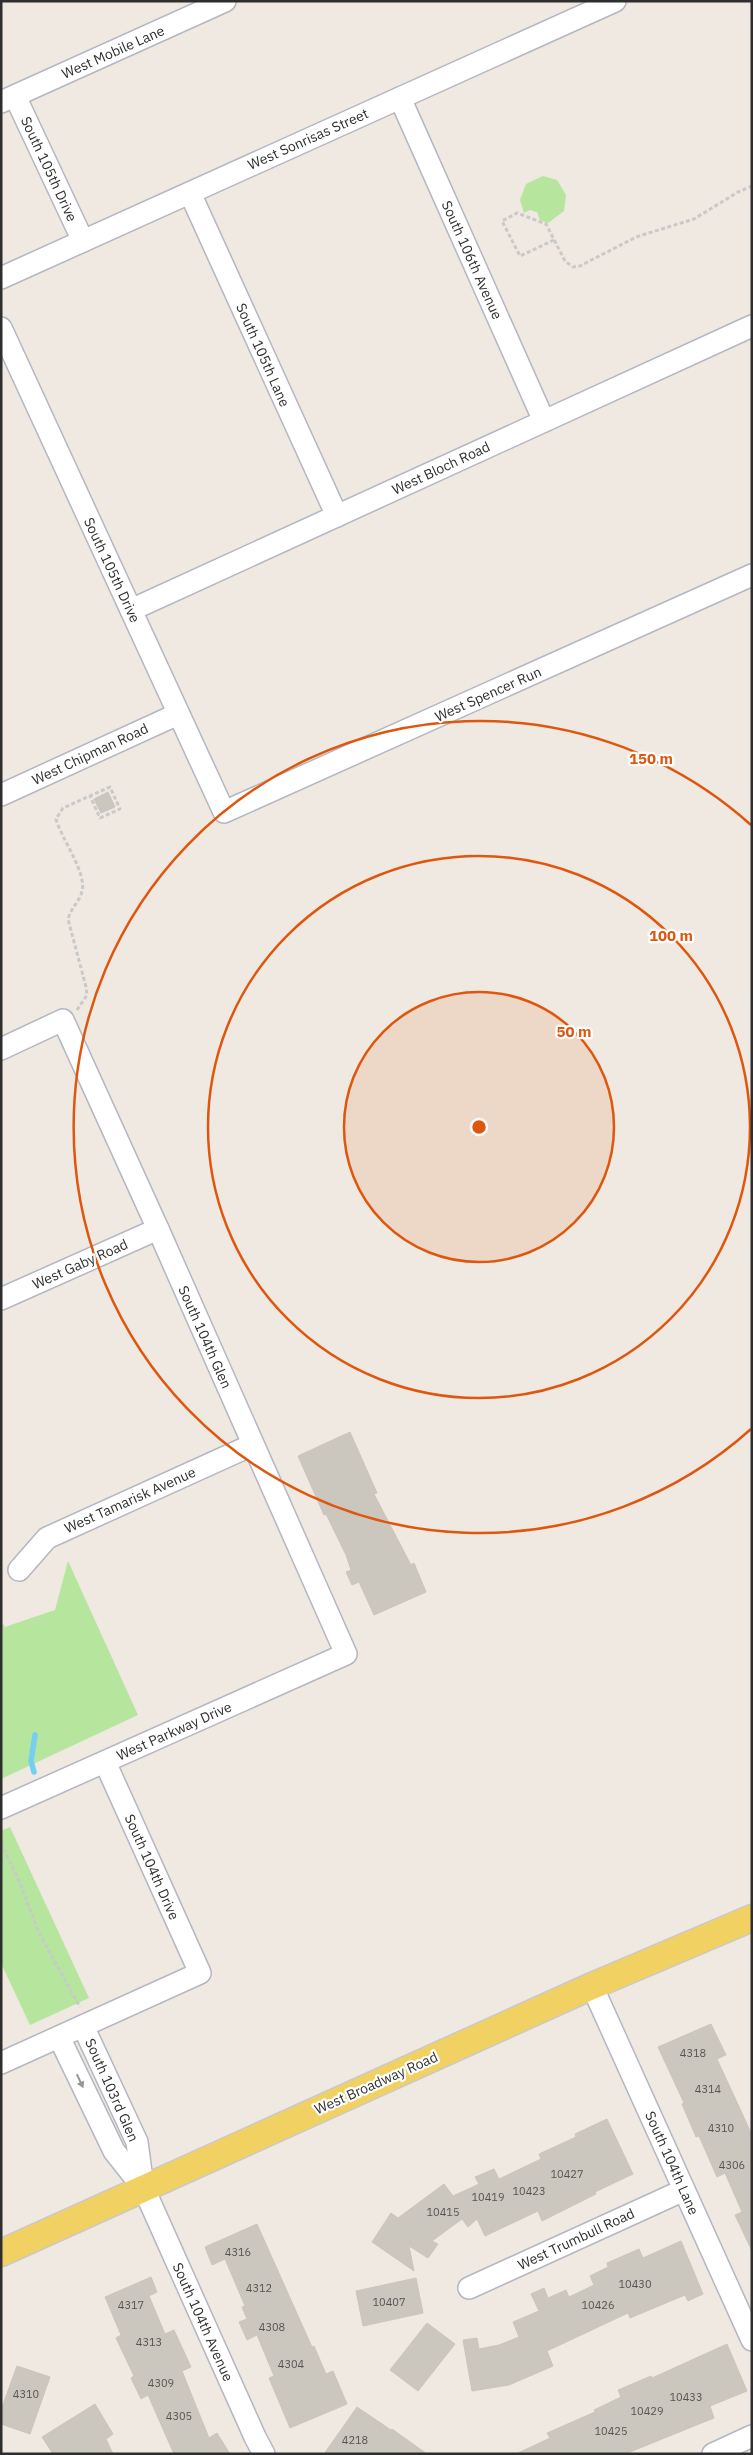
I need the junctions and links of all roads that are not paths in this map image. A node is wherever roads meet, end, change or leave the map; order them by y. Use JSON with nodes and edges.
{"nodes":[{"id":1,"x":225,"y":1,"type":"edge"},
{"id":2,"x":615,"y":1,"type":"edge"},
{"id":3,"x":400,"y":98,"type":"junction"},
{"id":4,"x":8,"y":100,"type":"edge"},
{"id":5,"x":190,"y":193,"type":"junction"},
{"id":6,"x":83,"y":241,"type":"junction"},
{"id":7,"x":1,"y":278,"type":"edge"},
{"id":8,"x":752,"y":326,"type":"edge"},
{"id":9,"x":1,"y":328,"type":"edge"},
{"id":10,"x":544,"y":421,"type":"junction"},
{"id":11,"x":337,"y":516,"type":"junction"},
{"id":12,"x":752,"y":575,"type":"edge"},
{"id":13,"x":131,"y":610,"type":"junction"},
{"id":14,"x":178,"y":714,"type":"junction"},
{"id":15,"x":1,"y":795,"type":"edge"},
{"id":16,"x":224,"y":812,"type":"joint"},
{"id":17,"x":1,"y":1048,"type":"edge"},
{"id":18,"x":158,"y":1229,"type":"junction"},
{"id":19,"x":1,"y":1299,"type":"edge"},
{"id":20,"x":252,"y":1445,"type":"junction"},
{"id":21,"x":20,"y":1570,"type":"dead end"},
{"id":22,"x":346,"y":1654,"type":"joint"},
{"id":23,"x":105,"y":1762,"type":"junction"},
{"id":24,"x":1,"y":1808,"type":"edge"},
{"id":25,"x":752,"y":1918,"type":"edge"},
{"id":26,"x":592,"y":1986,"type":"junction"},
{"id":27,"x":83,"y":2026,"type":"junction"},
{"id":28,"x":60,"y":2036,"type":"junction"},
{"id":29,"x":1,"y":2063,"type":"edge"},
{"id":30,"x":144,"y":2189,"type":"junction"},
{"id":31,"x":684,"y":2190,"type":"junction"},
{"id":32,"x":1,"y":2253,"type":"edge"},
{"id":33,"x":469,"y":2288,"type":"dead end"},
{"id":34,"x":752,"y":2340,"type":"edge"},
{"id":35,"x":752,"y":2436,"type":"edge"},
{"id":36,"x":264,"y":2454,"type":"edge"},
{"id":37,"x":713,"y":2454,"type":"edge"}],
"edges":[{"from":1,"to":4,"type":"street","name":"West Mobile Lane"},
{"from":2,"to":3,"type":"street","name":"West Sonrisas Street"},
{"from":3,"to":5,"type":"street","name":"West Sonrisas Street"},
{"from":3,"to":10,"type":"street","name":"South 106th Avenue"},
{"from":4,"to":6,"type":"street","name":"South 105th Drive"},
{"from":5,"to":6,"type":"street","name":"West Sonrisas Street"},
{"from":5,"to":11,"type":"street","name":"South 105th Lane"},
{"from":6,"to":7,"type":"street","name":"West Sonrisas Street"},
{"from":8,"to":10,"type":"street","name":"West Bloch Road"},
{"from":9,"to":13,"type":"street","name":"South 105th Drive"},
{"from":10,"to":11,"type":"street","name":"West Bloch Road"},
{"from":11,"to":13,"type":"street","name":"West Bloch Road"},
{"from":12,"to":16,"type":"street","name":"West Spencer Run"},
{"from":13,"to":14,"type":"street","name":"South 105th Drive"},
{"from":14,"to":15,"type":"street","name":"West Chipman Road"},
{"from":14,"to":16,"type":"street","name":"South 105th Drive"},
{"from":17,"to":18,"type":"street","name":"South 104th Glen"},
{"from":18,"to":19,"type":"street","name":"West Gaby Road"},
{"from":18,"to":20,"type":"street","name":"South 104th Glen"},
{"from":20,"to":21,"type":"street","name":"West Tamarisk Avenue"},
{"from":20,"to":22,"type":"street","name":"South 104th Glen"},
{"from":22,"to":23,"type":"street","name":"West Parkway Drive"},
{"from":23,"to":24,"type":"street","name":"West Parkway Drive"},
{"from":23,"to":27,"type":"street","name":"South 104th Drive"},
{"from":25,"to":26,"type":"main road","name":"West Broadway Road"},
{"from":26,"to":30,"type":"main road","name":"West Broadway Road"},
{"from":26,"to":31,"type":"street","name":"South 104th Lane"},
{"from":27,"to":28,"type":"street"},
{"from":27,"to":30,"type":"street","name":"South 103rd Glen"},
{"from":28,"to":29,"type":"street"},
{"from":28,"to":30,"type":"street","name":"South 103rd Glen","one_way":true},
{"from":30,"to":32,"type":"main road","name":"West Broadway Road"},
{"from":30,"to":36,"type":"street","name":"South 104th Avenue"},
{"from":31,"to":33,"type":"street","name":"West Trumbull Road"},
{"from":31,"to":34,"type":"street","name":"South 104th Lane"},
{"from":35,"to":37,"type":"street"}]}
